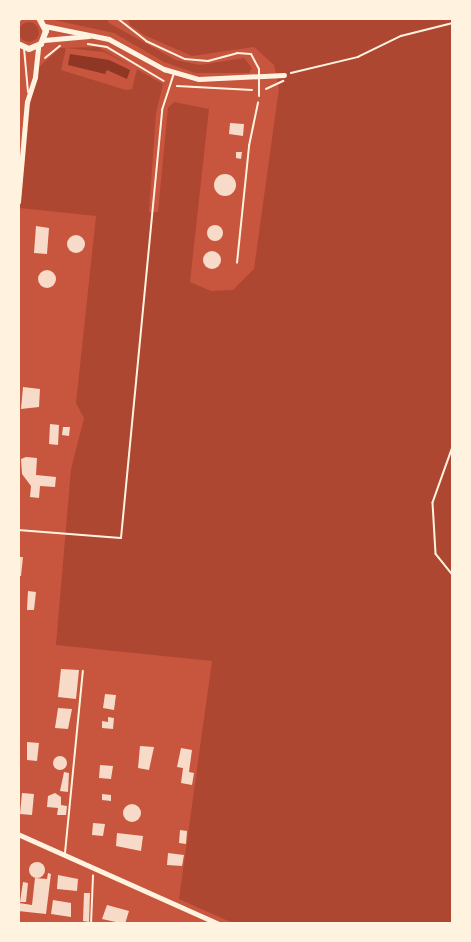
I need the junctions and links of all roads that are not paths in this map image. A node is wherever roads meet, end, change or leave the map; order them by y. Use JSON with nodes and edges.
{"nodes":[{"id":1,"x":39,"y":18,"type":"edge"},
{"id":2,"x":117,"y":18,"type":"edge"},
{"id":3,"x":45,"y":26,"type":"junction"},
{"id":4,"x":95,"y":35,"type":"junction"},
{"id":5,"x":44,"y":40,"type":"junction"},
{"id":6,"x":21,"y":46,"type":"edge"},
{"id":7,"x":38,"y":46,"type":"junction"},
{"id":8,"x":174,"y":73,"type":"junction"},
{"id":9,"x":284,"y":75,"type":"road end"},
{"id":10,"x":260,"y":78,"type":"junction"},
{"id":11,"x":260,"y":96,"type":"road end"},
{"id":12,"x":27,"y":102,"type":"junction"},
{"id":13,"x":18,"y":202,"type":"edge"},
{"id":14,"x":18,"y":530,"type":"edge"},
{"id":15,"x":83,"y":671,"type":"dead end"},
{"id":16,"x":18,"y":834,"type":"edge"},
{"id":17,"x":65,"y":854,"type":"junction"},
{"id":18,"x":219,"y":924,"type":"edge"}],
"edges":[{"from":1,"to":3,"type":"street"},
{"from":2,"to":10,"type":"lane"},
{"from":3,"to":4,"type":"street"},
{"from":3,"to":5,"type":"street"},
{"from":4,"to":5,"type":"street"},
{"from":4,"to":8,"type":"street"},
{"from":5,"to":7,"type":"street"},
{"from":6,"to":7,"type":"street"},
{"from":6,"to":12,"type":"lane"},
{"from":7,"to":12,"type":"street"},
{"from":8,"to":10,"type":"street"},
{"from":8,"to":14,"type":"lane"},
{"from":9,"to":10,"type":"street"},
{"from":10,"to":11,"type":"lane"},
{"from":12,"to":13,"type":"street"},
{"from":15,"to":17,"type":"lane"},
{"from":16,"to":17,"type":"street"},
{"from":17,"to":18,"type":"street"}]}
